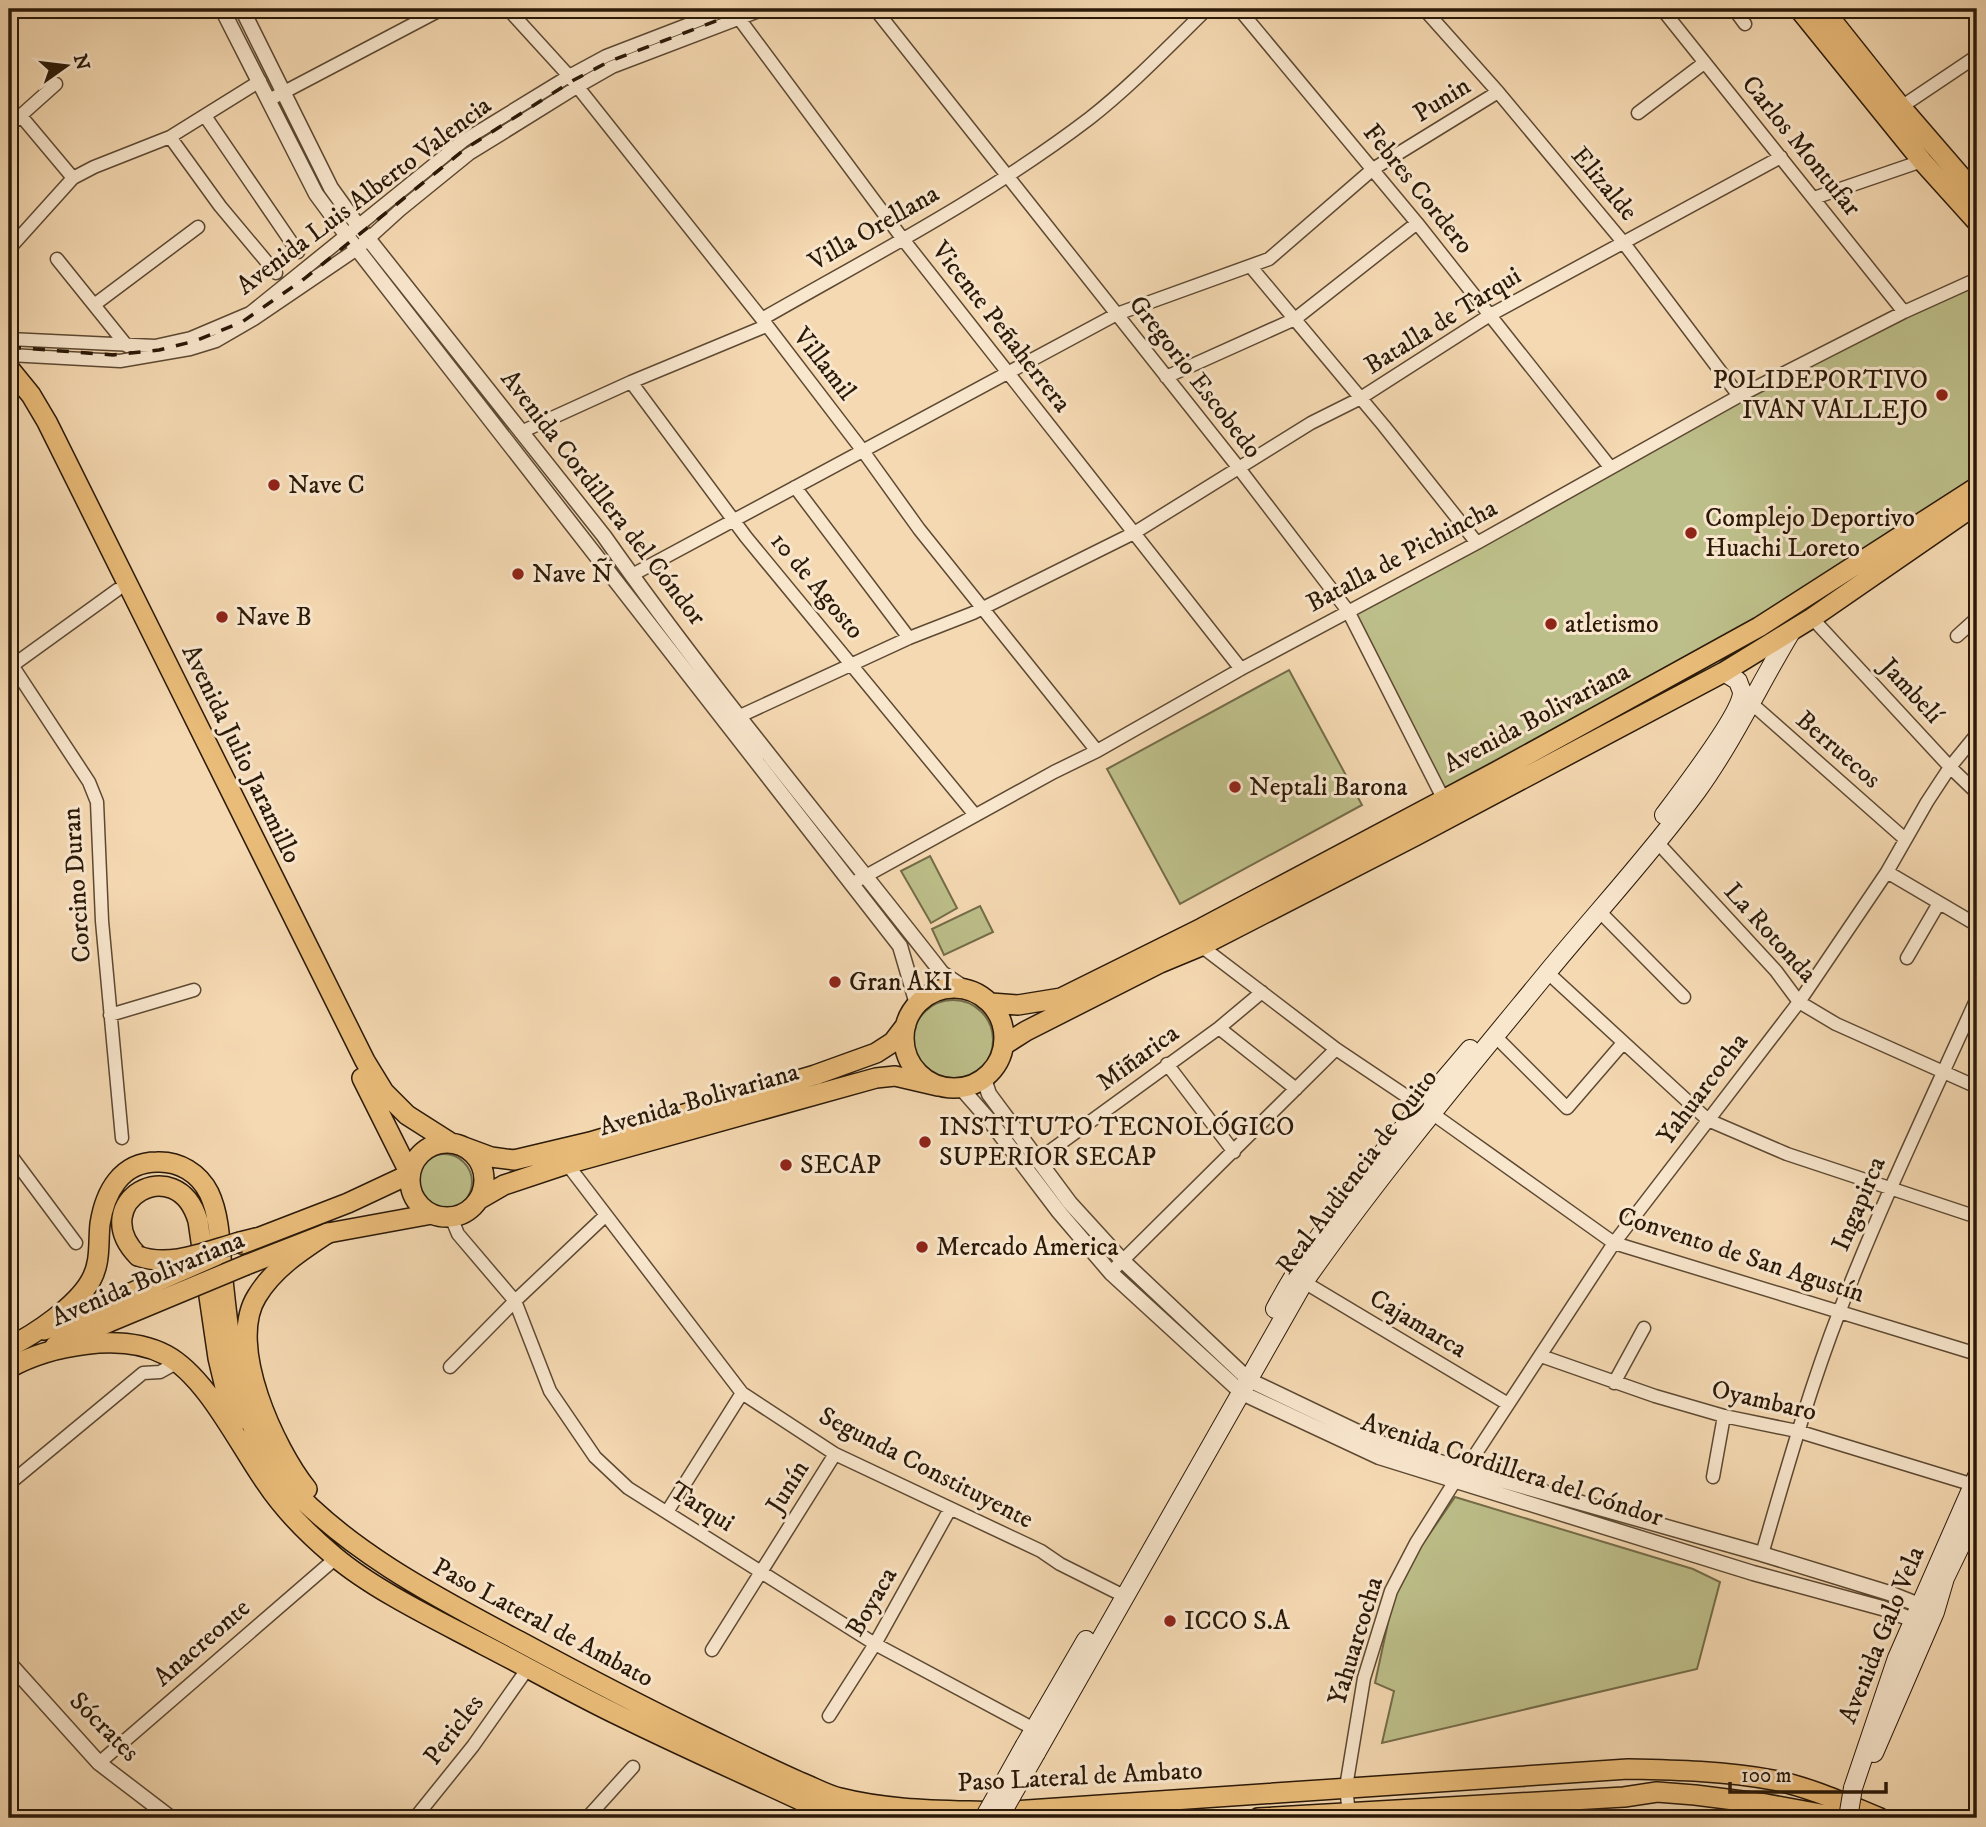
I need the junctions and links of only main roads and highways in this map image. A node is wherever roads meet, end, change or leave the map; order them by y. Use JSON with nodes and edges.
{"nodes":[{"id":1,"x":1799,"y":9,"type":"edge"},
{"id":2,"x":1823,"y":9,"type":"edge"},
{"id":3,"x":1977,"y":195,"type":"edge"},
{"id":4,"x":1977,"y":222,"type":"edge"},
{"id":5,"x":9,"y":368,"type":"edge"},
{"id":6,"x":9,"y":385,"type":"edge"},
{"id":7,"x":1977,"y":487,"type":"edge"},
{"id":8,"x":1974,"y":513,"type":"edge"},
{"id":9,"x":1791,"y":632,"type":"junction"},
{"id":10,"x":1724,"y":672,"type":"junction"},
{"id":11,"x":1745,"y":701,"type":"junction"},
{"id":12,"x":991,"y":1003,"type":"junction"},
{"id":13,"x":906,"y":1025,"type":"junction"},
{"id":14,"x":1004,"y":1045,"type":"junction"},
{"id":15,"x":939,"y":1086,"type":"junction"},
{"id":16,"x":1427,"y":1110,"type":"junction"},
{"id":17,"x":457,"y":1145,"type":"junction"},
{"id":18,"x":410,"y":1174,"type":"junction"},
{"id":19,"x":478,"y":1200,"type":"junction"},
{"id":20,"x":442,"y":1216,"type":"junction"},
{"id":21,"x":328,"y":1233,"type":"junction"},
{"id":22,"x":246,"y":1241,"type":"junction"},
{"id":23,"x":105,"y":1314,"type":"junction"},
{"id":24,"x":32,"y":1335,"type":"junction"},
{"id":25,"x":9,"y":1347,"type":"edge"},
{"id":26,"x":17,"y":1364,"type":"edge"},
{"id":27,"x":1242,"y":1383,"type":"junction"},
{"id":28,"x":237,"y":1440,"type":"junction"},
{"id":29,"x":1976,"y":1482,"type":"edge"},
{"id":30,"x":1977,"y":1512,"type":"edge"},
{"id":31,"x":342,"y":1534,"type":"junction"},
{"id":32,"x":1119,"y":1594,"type":"junction"},
{"id":33,"x":1924,"y":1616,"type":"junction"},
{"id":34,"x":1031,"y":1749,"type":"junction"},
{"id":35,"x":1858,"y":1788,"type":"junction"},
{"id":36,"x":856,"y":1818,"type":"edge"},
{"id":37,"x":984,"y":1818,"type":"edge"},
{"id":38,"x":999,"y":1818,"type":"edge"},
{"id":39,"x":1258,"y":1818,"type":"edge"},
{"id":40,"x":1831,"y":1818,"type":"edge"},
{"id":41,"x":1848,"y":1818,"type":"edge"},
{"id":42,"x":1859,"y":1818,"type":"edge"},
{"id":43,"x":1880,"y":1818,"type":"edge"}],
"edges":[{"from":1,"to":4,"type":"main road"},
{"from":2,"to":3,"type":"main road"},
{"from":5,"to":17,"type":"main road","name":"Avenida Julio Jaramillo"},
{"from":6,"to":18,"type":"main road","name":"Avenida Julio Jaramillo"},
{"from":7,"to":12,"type":"main road","name":"Avenida Bolivariana"},
{"from":8,"to":9,"type":"main road","name":"Avenida Bolivariana"},
{"from":9,"to":10,"type":"main road","name":"Avenida Bolivariana"},
{"from":9,"to":11,"type":"main road","name":"Real Audiencia de Quito"},
{"from":10,"to":11,"type":"main road"},
{"from":10,"to":14,"type":"main road","name":"Avenida Bolivariana"},
{"from":11,"to":16,"type":"main road","name":"Real Audiencia de Quito"},
{"from":11,"to":16,"type":"main road","name":"Real Audiencia de Quito"},
{"from":12,"to":13,"type":"main road","name":"Avenida Bolivariana"},
{"from":12,"to":14,"type":"main road"},
{"from":13,"to":15,"type":"main road"},
{"from":13,"to":17,"type":"main road","name":"Avenida Bolivariana"},
{"from":14,"to":15,"type":"main road","name":"Avenida Bolivariana"},
{"from":15,"to":19,"type":"main road","name":"Avenida Bolivariana"},
{"from":16,"to":27,"type":"main road","name":"Real Audiencia de Quito"},
{"from":16,"to":27,"type":"main road","name":"Real Audiencia de Quito"},
{"from":17,"to":18,"type":"main road","name":"Avenida Bolivariana"},
{"from":17,"to":19,"type":"main road"},
{"from":18,"to":20,"type":"main road"},
{"from":18,"to":22,"type":"main road","name":"Avenida Bolivariana"},
{"from":19,"to":20,"type":"main road","name":"Avenida Bolivariana"},
{"from":20,"to":21,"type":"main road","name":"Avenida Bolivariana"},
{"from":21,"to":23,"type":"main road","name":"Avenida Bolivariana","bridge":true},
{"from":21,"to":31,"type":"main road"},
{"from":22,"to":23,"type":"main road","name":"Avenida Bolivariana","bridge":true},
{"from":22,"to":28,"type":"main road","bridge":true},
{"from":23,"to":24,"type":"main road","name":"Avenida Bolivariana"},
{"from":23,"to":26,"type":"main road","name":"Avenida Bolivariana"},
{"from":24,"to":25,"type":"main road","name":"Avenida Bolivariana"},
{"from":24,"to":31,"type":"main road"},
{"from":26,"to":28,"type":"main road","name":"Paso Lateral de Ambato"},
{"from":27,"to":32,"type":"main road","name":"Real Audiencia de Quito"},
{"from":28,"to":36,"type":"main road","name":"Paso Lateral de Ambato"},
{"from":29,"to":33,"type":"main road","name":"Avenida Galo Vela"},
{"from":30,"to":33,"type":"main road","name":"Avenida Galo Vela"},
{"from":31,"to":43,"type":"main road","name":"Paso Lateral de Ambato"},
{"from":32,"to":34,"type":"main road","name":"Real Audiencia de Quito"},
{"from":32,"to":34,"type":"main road","name":"Real Audiencia de Quito"},
{"from":33,"to":35,"type":"main road","name":"Avenida Galo Vela"},
{"from":34,"to":37,"type":"main road","name":"Real Audiencia de Quito","bridge":true},
{"from":34,"to":38,"type":"main road","name":"Real Audiencia de Quito","bridge":true},
{"from":35,"to":41,"type":"main road","name":"Avenida Galo Vela","bridge":true},
{"from":35,"to":42,"type":"main road","name":"Avenida Galo Vela"},
{"from":39,"to":40,"type":"main road"}]}
